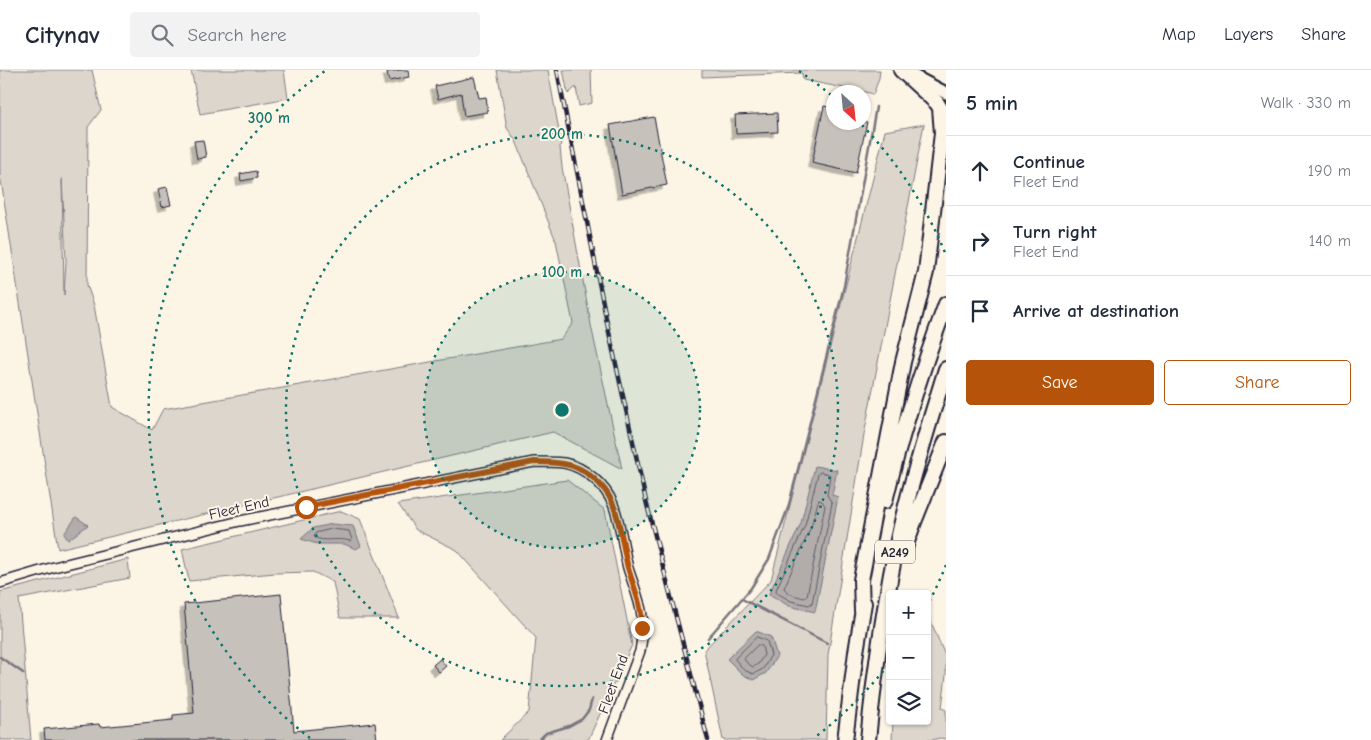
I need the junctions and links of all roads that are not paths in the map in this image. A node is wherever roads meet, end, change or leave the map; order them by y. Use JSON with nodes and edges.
{"nodes":[{"id":1,"x":902,"y":70,"type":"edge"},
{"id":2,"x":946,"y":93,"type":"edge"},
{"id":3,"x":946,"y":304,"type":"edge"},
{"id":4,"x":946,"y":369,"type":"edge"},
{"id":5,"x":946,"y":442,"type":"edge"},
{"id":6,"x":0,"y":584,"type":"edge"},
{"id":7,"x":889,"y":590,"type":"edge"},
{"id":8,"x":891,"y":590,"type":"edge"},
{"id":9,"x":886,"y":605,"type":"edge"},
{"id":10,"x":862,"y":611,"type":"junction"},
{"id":11,"x":607,"y":740,"type":"edge"},
{"id":12,"x":846,"y":740,"type":"edge"},
{"id":13,"x":868,"y":740,"type":"edge"}],
"edges":[{"from":1,"to":2,"type":"main road"},
{"from":1,"to":10,"type":"highway","number":"A249"},
{"from":3,"to":10,"type":"highway","number":"A249"},
{"from":4,"to":7,"type":"highway","number":"A249"},
{"from":5,"to":8,"type":"highway","number":"A249"},
{"from":6,"to":11,"type":"street","name":"Fleet End"},
{"from":9,"to":13,"type":"highway","number":"A249"},
{"from":10,"to":12,"type":"highway","number":"A249"}]}
